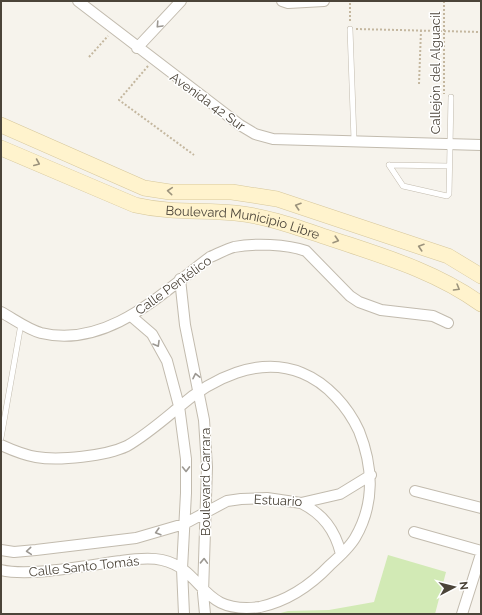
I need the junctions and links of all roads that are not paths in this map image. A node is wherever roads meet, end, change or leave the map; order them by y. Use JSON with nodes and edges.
{"nodes":[{"id":1,"x":78,"y":1,"type":"edge"},
{"id":2,"x":181,"y":1,"type":"edge"},
{"id":3,"x":282,"y":1,"type":"edge"},
{"id":4,"x":324,"y":1,"type":"edge"},
{"id":5,"x":350,"y":29,"type":"road end"},
{"id":6,"x":137,"y":48,"type":"junction"},
{"id":7,"x":451,"y":97,"type":"dead end"},
{"id":8,"x":1,"y":126,"type":"edge"},
{"id":9,"x":354,"y":140,"type":"junction"},
{"id":10,"x":450,"y":144,"type":"junction"},
{"id":11,"x":481,"y":145,"type":"edge"},
{"id":12,"x":1,"y":148,"type":"edge"},
{"id":13,"x":449,"y":166,"type":"junction"},
{"id":14,"x":481,"y":276,"type":"edge"},
{"id":15,"x":180,"y":280,"type":"junction"},
{"id":16,"x":481,"y":304,"type":"edge"},
{"id":17,"x":1,"y":312,"type":"edge"},
{"id":18,"x":131,"y":316,"type":"junction"},
{"id":19,"x":448,"y":323,"type":"dead end"},
{"id":20,"x":21,"y":324,"type":"junction"},
{"id":21,"x":200,"y":391,"type":"junction"},
{"id":22,"x":180,"y":406,"type":"junction"},
{"id":23,"x":1,"y":438,"type":"edge"},
{"id":24,"x":1,"y":445,"type":"edge"},
{"id":25,"x":371,"y":475,"type":"junction"},
{"id":26,"x":415,"y":491,"type":"dead end"},
{"id":27,"x":301,"y":503,"type":"junction"},
{"id":28,"x":481,"y":508,"type":"edge"},
{"id":29,"x":206,"y":511,"type":"junction"},
{"id":30,"x":184,"y":524,"type":"junction"},
{"id":31,"x":414,"y":532,"type":"dead end"},
{"id":32,"x":1,"y":550,"type":"edge"},
{"id":33,"x":481,"y":552,"type":"edge"},
{"id":34,"x":341,"y":554,"type":"junction"},
{"id":35,"x":182,"y":569,"type":"junction"},
{"id":36,"x":1,"y":570,"type":"edge"},
{"id":37,"x":203,"y":593,"type":"junction"},
{"id":38,"x":184,"y":614,"type":"edge"},
{"id":39,"x":205,"y":614,"type":"edge"},
{"id":40,"x":462,"y":614,"type":"edge"}],
"edges":[{"from":1,"to":6,"type":"street","name":"Avenida 42 Sur"},
{"from":2,"to":6,"type":"street","one_way":true},
{"from":3,"to":4,"type":"street"},
{"from":5,"to":9,"type":"lane"},
{"from":6,"to":9,"type":"street","name":"Avenida 42 Sur"},
{"from":7,"to":10,"type":"lane"},
{"from":14,"to":8,"type":"main road","name":"Boulevard Municipio Libre","one_way":true},
{"from":9,"to":10,"type":"street","name":"Avenida 42 Sur"},
{"from":10,"to":11,"type":"street","name":"Avenida 42 Sur"},
{"from":10,"to":13,"type":"lane"},
{"from":12,"to":16,"type":"main road","name":"Boulevard Municipio Libre","one_way":true},
{"from":13,"to":13,"type":"lane"},
{"from":15,"to":18,"type":"street","name":"Calle Pentélico"},
{"from":15,"to":19,"type":"street","name":"Calle Pentélico"},
{"from":21,"to":15,"type":"street","name":"Boulevard Carrara","one_way":true},
{"from":17,"to":20,"type":"street","name":"Calle Pentélico"},
{"from":18,"to":20,"type":"street","name":"Calle Pentélico"},
{"from":18,"to":22,"type":"street","name":"Boulevard Carrara","one_way":true},
{"from":20,"to":23,"type":"lane"},
{"from":21,"to":22,"type":"street"},
{"from":21,"to":25,"type":"street"},
{"from":21,"to":29,"type":"street","name":"Boulevard Carrara"},
{"from":22,"to":24,"type":"street"},
{"from":22,"to":30,"type":"street","name":"Boulevard Carrara","one_way":true},
{"from":25,"to":27,"type":"street","name":"Estuario"},
{"from":25,"to":34,"type":"street"},
{"from":26,"to":28,"type":"street"},
{"from":27,"to":29,"type":"street","name":"Estuario"},
{"from":27,"to":34,"type":"street"},
{"from":29,"to":30,"type":"street","name":"Calle Santo Tomás"},
{"from":37,"to":29,"type":"street","name":"Boulevard Carrara","one_way":true},
{"from":30,"to":32,"type":"street","name":"Calle Santo Tomás","one_way":true},
{"from":30,"to":35,"type":"street","name":"Boulevard Carrara"},
{"from":31,"to":33,"type":"street"},
{"from":33,"to":40,"type":"street"},
{"from":34,"to":37,"type":"street"},
{"from":35,"to":36,"type":"street","name":"Calle Santo Tomás"},
{"from":35,"to":37,"type":"street","name":"Calle Santo Tomás"},
{"from":35,"to":38,"type":"street","name":"Boulevard Carrara"},
{"from":37,"to":39,"type":"street","name":"Boulevard Carrara"}]}
